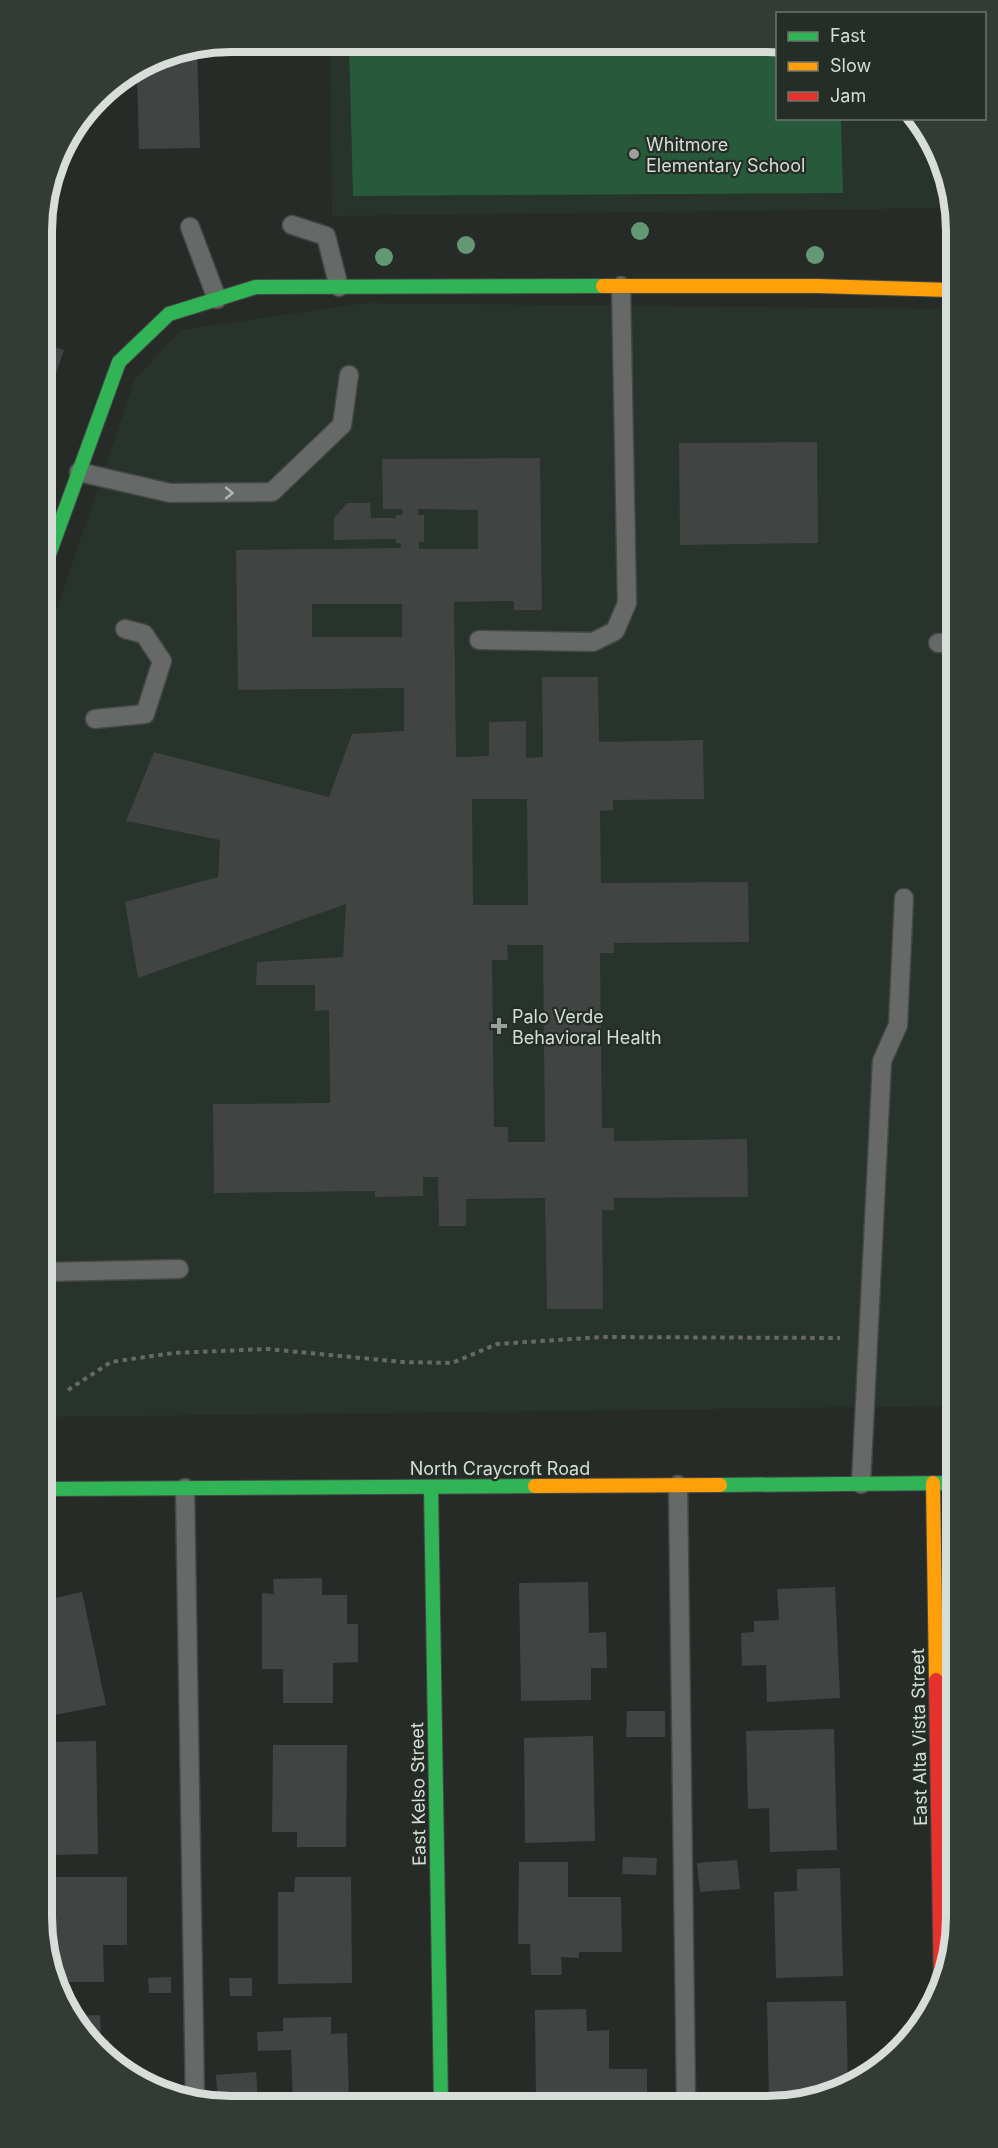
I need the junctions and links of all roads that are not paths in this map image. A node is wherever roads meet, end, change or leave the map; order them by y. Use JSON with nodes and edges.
{"nodes":[{"id":1,"x":291,"y":225,"type":"dead end"},
{"id":2,"x":190,"y":227,"type":"dead end"},
{"id":3,"x":621,"y":286,"type":"junction"},
{"id":4,"x":339,"y":287,"type":"junction"},
{"id":5,"x":946,"y":290,"type":"edge"},
{"id":6,"x":217,"y":299,"type":"junction"},
{"id":7,"x":349,"y":375,"type":"dead end"},
{"id":8,"x":79,"y":472,"type":"junction"},
{"id":9,"x":53,"y":544,"type":"edge"},
{"id":10,"x":125,"y":629,"type":"dead end"},
{"id":11,"x":479,"y":640,"type":"dead end"},
{"id":12,"x":95,"y":719,"type":"dead end"},
{"id":13,"x":904,"y":898,"type":"dead end"},
{"id":14,"x":179,"y":1269,"type":"dead end"},
{"id":15,"x":52,"y":1272,"type":"edge"},
{"id":16,"x":945,"y":1483,"type":"edge"},
{"id":17,"x":861,"y":1484,"type":"junction"},
{"id":18,"x":933,"y":1484,"type":"junction"},
{"id":19,"x":678,"y":1485,"type":"junction"},
{"id":20,"x":431,"y":1487,"type":"junction"},
{"id":21,"x":185,"y":1488,"type":"junction"},
{"id":22,"x":52,"y":1489,"type":"edge"},
{"id":23,"x":940,"y":1958,"type":"edge"},
{"id":24,"x":195,"y":2092,"type":"edge"},
{"id":25,"x":441,"y":2096,"type":"edge"},
{"id":26,"x":686,"y":2096,"type":"edge"}],
"edges":[{"from":1,"to":4,"type":"lane"},
{"from":2,"to":6,"type":"lane"},
{"from":3,"to":4,"type":"street"},
{"from":3,"to":5,"type":"street"},
{"from":3,"to":11,"type":"lane"},
{"from":4,"to":6,"type":"street"},
{"from":6,"to":8,"type":"street"},
{"from":8,"to":7,"type":"lane","one_way":true},
{"from":8,"to":9,"type":"street"},
{"from":10,"to":12,"type":"lane"},
{"from":13,"to":17,"type":"lane"},
{"from":14,"to":15,"type":"lane"},
{"from":16,"to":18,"type":"street","name":"North Craycroft Road"},
{"from":17,"to":18,"type":"street","name":"North Craycroft Road"},
{"from":17,"to":19,"type":"street","name":"North Craycroft Road"},
{"from":18,"to":23,"type":"street","name":"East Alta Vista Street"},
{"from":19,"to":20,"type":"street","name":"North Craycroft Road"},
{"from":19,"to":26,"type":"lane"},
{"from":20,"to":21,"type":"street","name":"North Craycroft Road"},
{"from":20,"to":25,"type":"street","name":"East Kelso Street"},
{"from":21,"to":22,"type":"street","name":"North Craycroft Road"},
{"from":21,"to":24,"type":"lane"}]}
